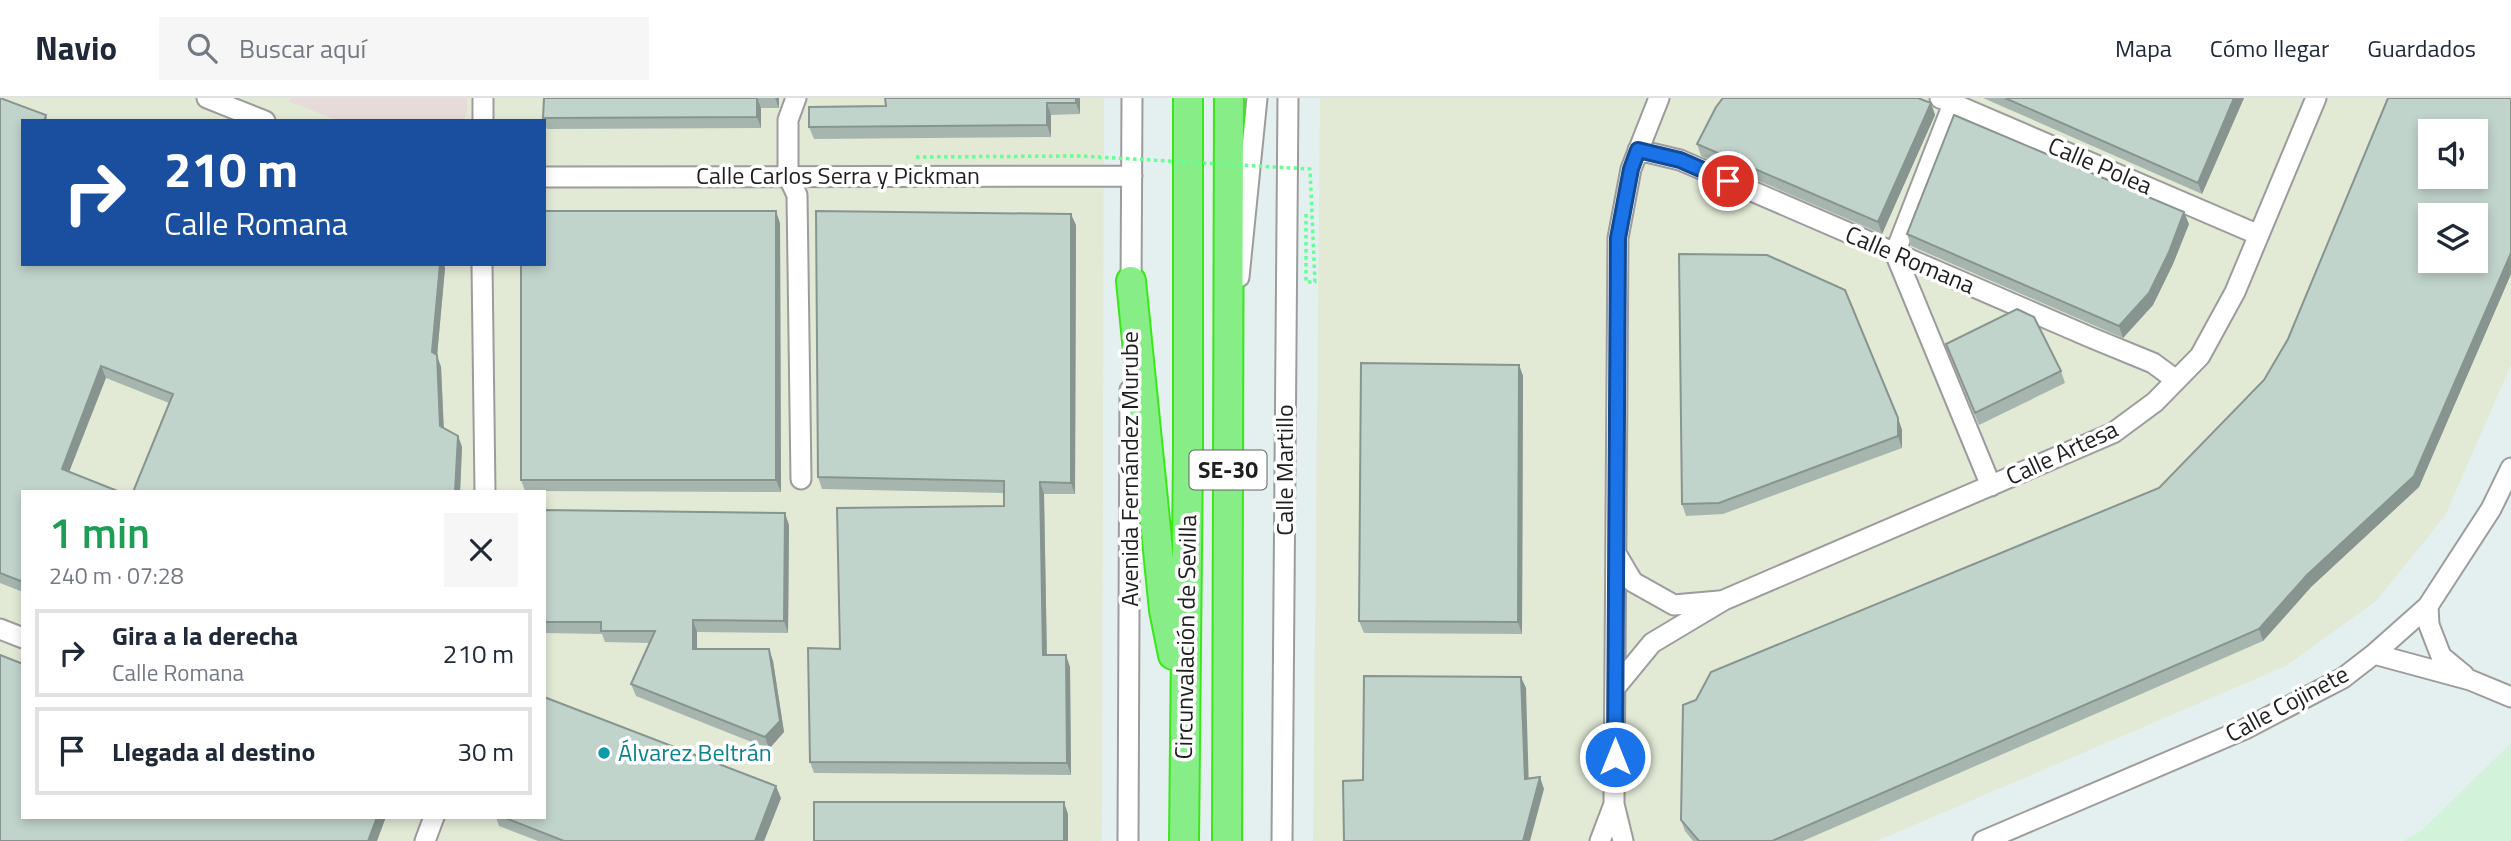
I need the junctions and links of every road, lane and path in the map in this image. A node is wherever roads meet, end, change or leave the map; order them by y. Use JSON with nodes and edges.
{"nodes":[{"id":1,"x":207,"y":98,"type":"edge"},
{"id":2,"x":256,"y":98,"type":"edge"},
{"id":3,"x":483,"y":98,"type":"edge"},
{"id":4,"x":796,"y":98,"type":"edge"},
{"id":5,"x":1132,"y":98,"type":"edge"},
{"id":6,"x":1188,"y":98,"type":"edge"},
{"id":7,"x":1229,"y":98,"type":"edge"},
{"id":8,"x":1257,"y":98,"type":"edge"},
{"id":9,"x":1288,"y":98,"type":"edge"},
{"id":10,"x":1659,"y":98,"type":"edge"},
{"id":11,"x":2316,"y":98,"type":"edge"},
{"id":12,"x":1947,"y":101,"type":"edge"},
{"id":13,"x":240,"y":111,"type":"junction"},
{"id":14,"x":260,"y":119,"type":"edge"},
{"id":15,"x":483,"y":119,"type":"edge"},
{"id":16,"x":1638,"y":150,"type":"junction"},
{"id":17,"x":916,"y":157,"type":"dead end"},
{"id":18,"x":788,"y":176,"type":"junction"},
{"id":19,"x":1132,"y":176,"type":"junction"},
{"id":20,"x":546,"y":177,"type":"edge"},
{"id":21,"x":1306,"y":212,"type":"dead end"},
{"id":22,"x":2259,"y":235,"type":"junction"},
{"id":23,"x":1895,"y":253,"type":"junction"},
{"id":24,"x":482,"y":266,"type":"edge"},
{"id":25,"x":1131,"y":281,"type":"junction"},
{"id":26,"x":1229,"y":365,"type":"junction"},
{"id":27,"x":2176,"y":380,"type":"junction"},
{"id":28,"x":2511,"y":468,"type":"edge"},
{"id":29,"x":801,"y":479,"type":"dead end"},
{"id":30,"x":1991,"y":486,"type":"junction"},
{"id":31,"x":485,"y":490,"type":"edge"},
{"id":32,"x":1616,"y":554,"type":"junction"},
{"id":33,"x":1724,"y":600,"type":"junction"},
{"id":34,"x":2428,"y":606,"type":"junction"},
{"id":35,"x":0,"y":629,"type":"edge"},
{"id":36,"x":21,"y":637,"type":"edge"},
{"id":37,"x":2374,"y":654,"type":"junction"},
{"id":38,"x":2470,"y":680,"type":"junction"},
{"id":39,"x":1615,"y":688,"type":"junction"},
{"id":40,"x":2511,"y":697,"type":"edge"},
{"id":41,"x":1185,"y":716,"type":"junction"},
{"id":42,"x":1615,"y":804,"type":"junction"},
{"id":43,"x":433,"y":819,"type":"edge"},
{"id":44,"x":425,"y":841,"type":"edge"},
{"id":45,"x":1128,"y":841,"type":"edge"},
{"id":46,"x":1184,"y":841,"type":"edge"},
{"id":47,"x":1227,"y":841,"type":"edge"},
{"id":48,"x":1282,"y":841,"type":"edge"},
{"id":49,"x":1600,"y":841,"type":"edge"},
{"id":50,"x":1623,"y":841,"type":"edge"},
{"id":51,"x":1983,"y":841,"type":"edge"}],
"edges":[{"from":1,"to":13,"type":"street"},
{"from":2,"to":13,"type":"street"},
{"from":3,"to":15,"type":"street"},
{"from":4,"to":18,"type":"street"},
{"from":5,"to":19,"type":"street","name":"Avenida Fernández Murube"},
{"from":6,"to":41,"type":"highway","name":"Circunvalación de Sevilla","number":"SE-30"},
{"from":7,"to":26,"type":"highway","name":"Circunvalación de Sevilla","number":"SE-30"},
{"from":8,"to":26,"type":"street"},
{"from":9,"to":48,"type":"street","name":"Calle Martillo"},
{"from":10,"to":16,"type":"street"},
{"from":11,"to":22,"type":"street","name":"Calle Artesa"},
{"from":12,"to":22,"type":"street","name":"Calle Polea"},
{"from":12,"to":23,"type":"street"},
{"from":13,"to":14,"type":"street"},
{"from":16,"to":23,"type":"street","name":"Calle Romana"},
{"from":16,"to":32,"type":"street"},
{"from":17,"to":21,"type":"path","bridge":true},
{"from":18,"to":19,"type":"street","name":"Calle Carlos Serra y Pickman"},
{"from":18,"to":20,"type":"street","name":"Calle Carlos Serra y Pickman"},
{"from":18,"to":29,"type":"street"},
{"from":19,"to":25,"type":"street","name":"Avenida Fernández Murube"},
{"from":22,"to":27,"type":"street","name":"Calle Artesa"},
{"from":23,"to":27,"type":"street","name":"Calle Romana"},
{"from":23,"to":30,"type":"street"},
{"from":24,"to":31,"type":"street"},
{"from":25,"to":41,"type":"highway"},
{"from":25,"to":45,"type":"street","name":"Avenida Fernández Murube"},
{"from":26,"to":47,"type":"highway","name":"Circunvalación de Sevilla","number":"SE-30"},
{"from":27,"to":30,"type":"street","name":"Calle Artesa"},
{"from":28,"to":34,"type":"street","name":"Calle Cojinete"},
{"from":30,"to":33,"type":"street","name":"Calle Artesa"},
{"from":32,"to":33,"type":"street","name":"Calle Artesa"},
{"from":32,"to":39,"type":"street"},
{"from":33,"to":39,"type":"street","name":"Calle Artesa"},
{"from":34,"to":37,"type":"street","name":"Calle Cojinete"},
{"from":34,"to":38,"type":"street"},
{"from":35,"to":36,"type":"street"},
{"from":37,"to":38,"type":"street"},
{"from":37,"to":51,"type":"street","name":"Calle Cojinete"},
{"from":38,"to":40,"type":"street"},
{"from":39,"to":42,"type":"street"},
{"from":41,"to":46,"type":"highway","name":"Circunvalación de Sevilla","number":"SE-30"},
{"from":42,"to":49,"type":"street"},
{"from":42,"to":50,"type":"street"},
{"from":43,"to":44,"type":"street"}]}
